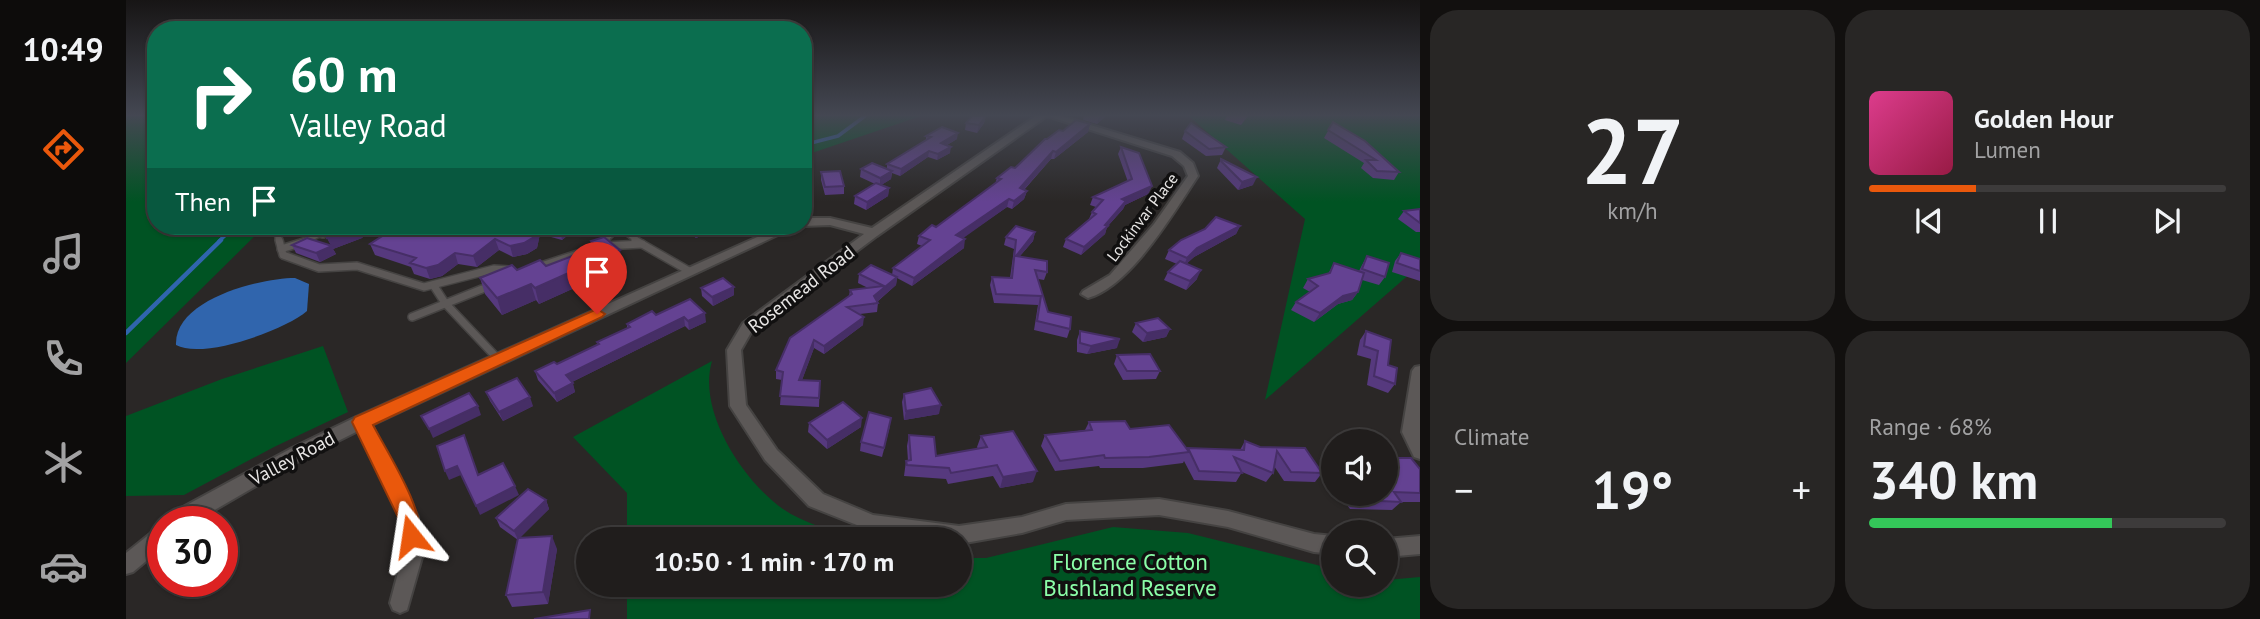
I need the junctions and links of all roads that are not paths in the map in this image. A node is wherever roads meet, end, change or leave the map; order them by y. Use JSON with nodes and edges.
{"nodes":[{"id":1,"x":1000,"y":145,"type":"edge"},
{"id":2,"x":1146,"y":145,"type":"edge"},
{"id":3,"x":812,"y":221,"type":"edge"},
{"id":4,"x":873,"y":233,"type":"junction"},
{"id":5,"x":276,"y":235,"type":"edge"},
{"id":6,"x":317,"y":235,"type":"edge"},
{"id":7,"x":610,"y":235,"type":"edge"},
{"id":8,"x":630,"y":235,"type":"edge"},
{"id":9,"x":770,"y":235,"type":"edge"},
{"id":10,"x":642,"y":244,"type":"junction"},
{"id":11,"x":595,"y":248,"type":"junction"},
{"id":12,"x":281,"y":249,"type":"junction"},
{"id":13,"x":530,"y":268,"type":"edge"},
{"id":14,"x":521,"y":270,"type":"edge"},
{"id":15,"x":689,"y":271,"type":"junction"},
{"id":16,"x":434,"y":286,"type":"junction"},
{"id":17,"x":482,"y":289,"type":"edge"},
{"id":18,"x":1088,"y":294,"type":"dead end"},
{"id":19,"x":445,"y":303,"type":"junction"},
{"id":20,"x":412,"y":317,"type":"dead end"},
{"id":21,"x":498,"y":359,"type":"junction"},
{"id":22,"x":1420,"y":371,"type":"edge"},
{"id":23,"x":362,"y":422,"type":"junction"},
{"id":24,"x":1420,"y":452,"type":"edge"},
{"id":25,"x":203,"y":506,"type":"edge"},
{"id":26,"x":1321,"y":544,"type":"edge"},
{"id":27,"x":1420,"y":545,"type":"edge"},
{"id":28,"x":1398,"y":547,"type":"edge"},
{"id":29,"x":147,"y":548,"type":"edge"},
{"id":30,"x":126,"y":565,"type":"edge"},
{"id":31,"x":400,"y":603,"type":"dead end"}],
"edges":[{"from":1,"to":4,"type":"street","name":"Rosemead Road"},
{"from":2,"to":18,"type":"street","name":"Lockinvar Place"},
{"from":3,"to":4,"type":"street"},
{"from":4,"to":26,"type":"street","name":"Rosemead Road"},
{"from":5,"to":12,"type":"lane"},
{"from":6,"to":12,"type":"lane"},
{"from":7,"to":11,"type":"lane"},
{"from":8,"to":10,"type":"lane"},
{"from":9,"to":15,"type":"street","name":"Valley Road"},
{"from":10,"to":11,"type":"lane"},
{"from":10,"to":15,"type":"lane"},
{"from":11,"to":13,"type":"lane"},
{"from":12,"to":16,"type":"lane"},
{"from":14,"to":16,"type":"lane"},
{"from":15,"to":21,"type":"street","name":"Valley Road"},
{"from":16,"to":19,"type":"lane"},
{"from":17,"to":19,"type":"lane"},
{"from":19,"to":20,"type":"lane"},
{"from":19,"to":21,"type":"lane"},
{"from":21,"to":23,"type":"street","name":"Valley Road"},
{"from":22,"to":24,"type":"street"},
{"from":23,"to":25,"type":"street","name":"Valley Road"},
{"from":23,"to":31,"type":"street"},
{"from":27,"to":28,"type":"street"},
{"from":29,"to":30,"type":"street"}]}
